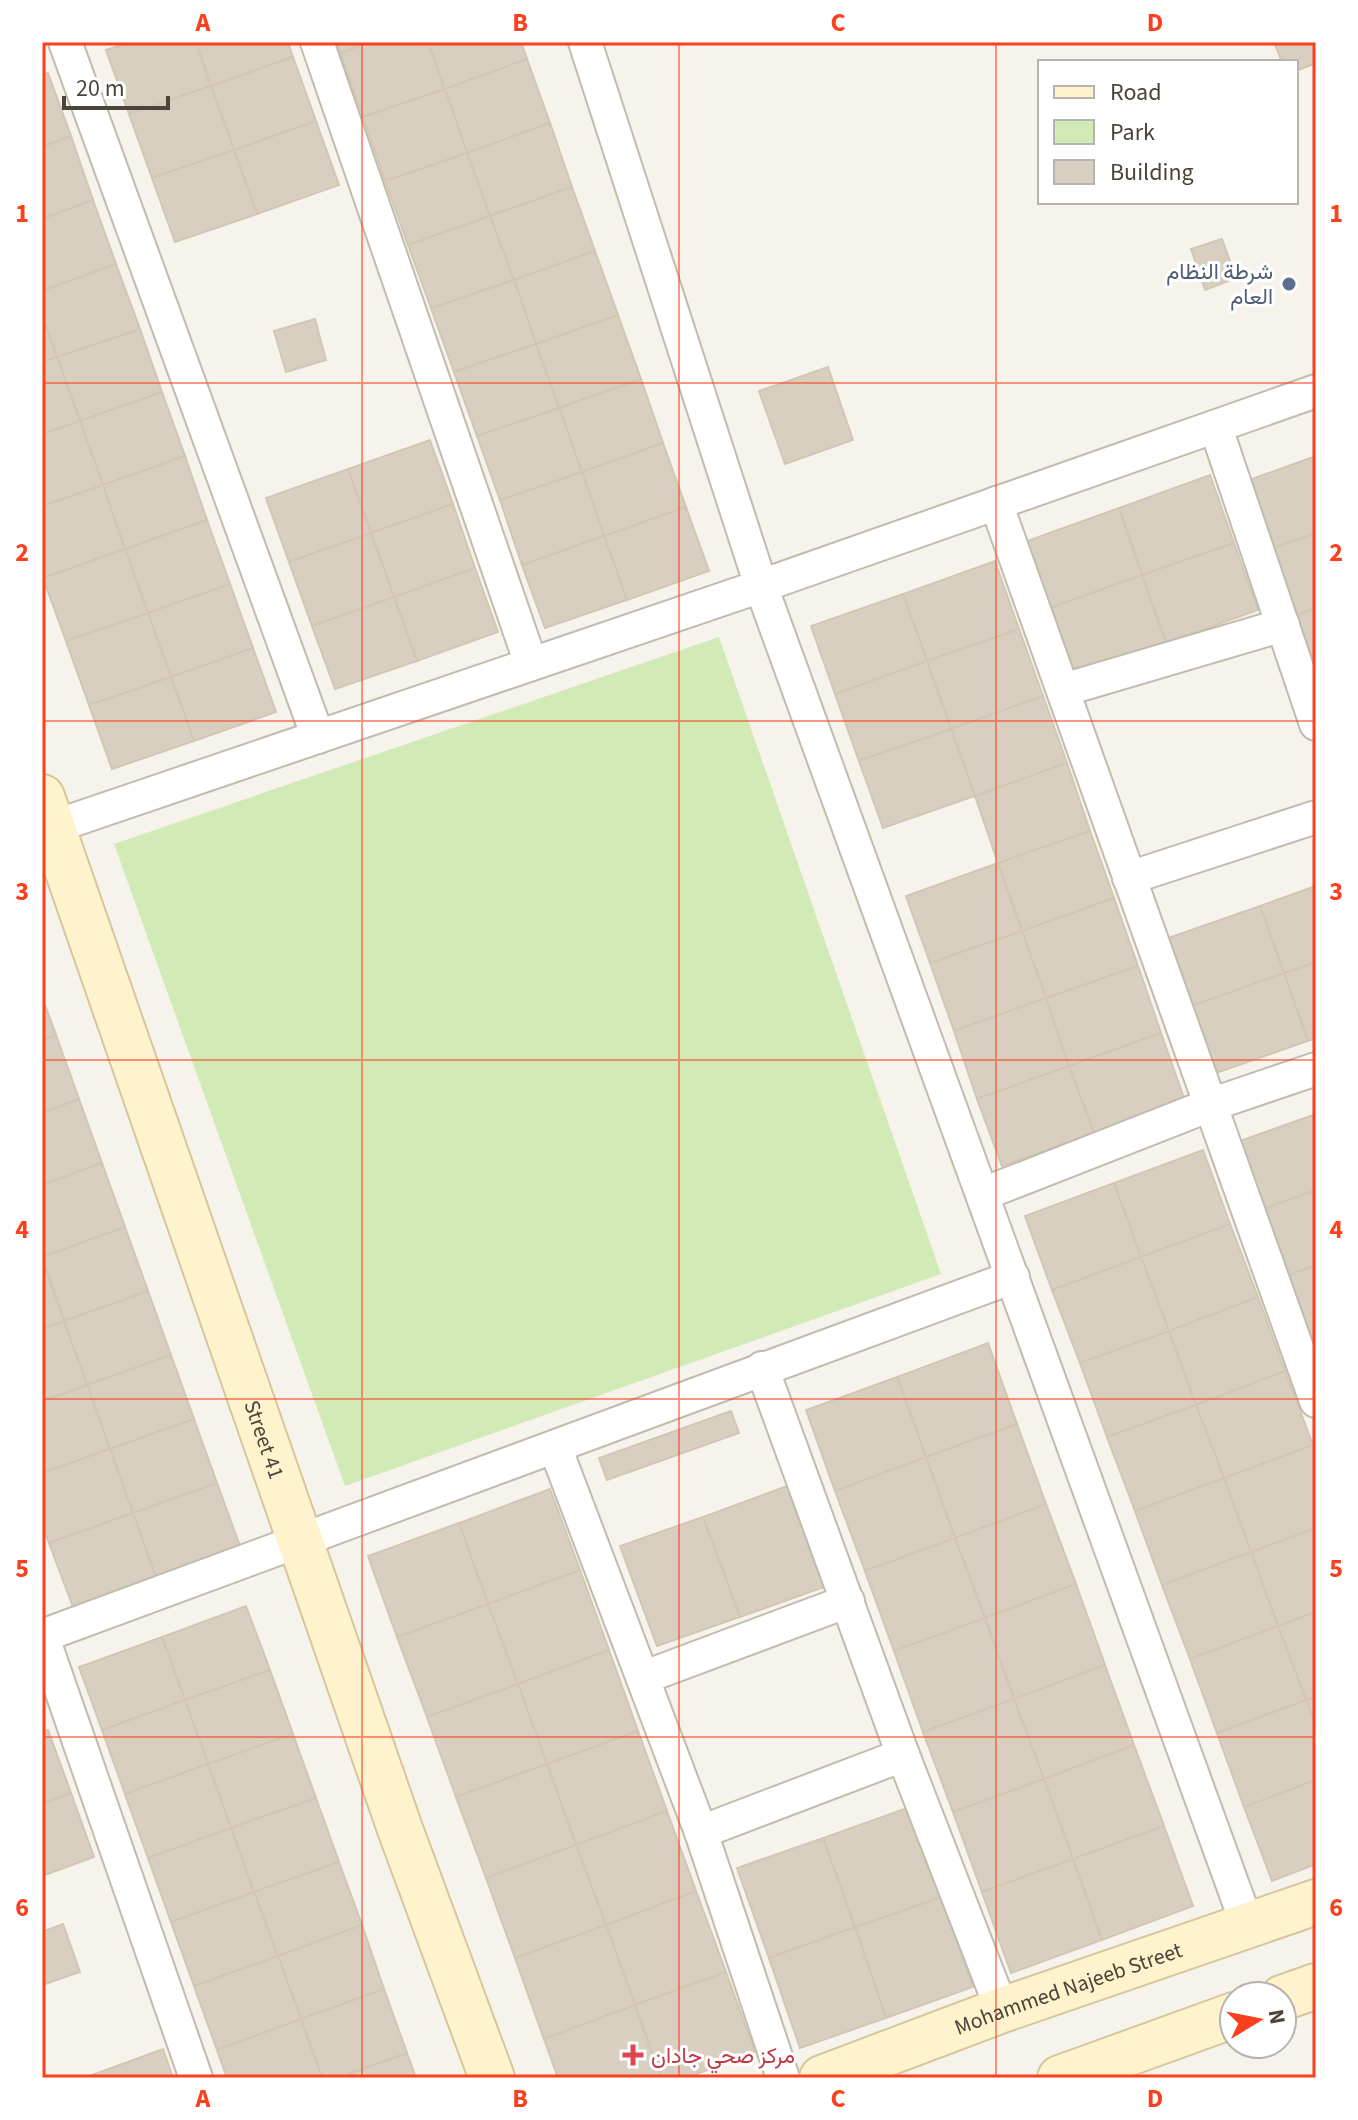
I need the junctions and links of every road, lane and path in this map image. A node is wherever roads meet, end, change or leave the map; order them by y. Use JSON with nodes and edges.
{"nodes":[{"id":1,"x":65,"y":42,"type":"edge"},
{"id":2,"x":317,"y":42,"type":"edge"},
{"id":3,"x":585,"y":42,"type":"edge"},
{"id":4,"x":1316,"y":391,"type":"edge"},
{"id":5,"x":1216,"y":428,"type":"junction"},
{"id":6,"x":996,"y":503,"type":"junction"},
{"id":7,"x":761,"y":586,"type":"junction"},
{"id":8,"x":1283,"y":625,"type":"junction"},
{"id":9,"x":531,"y":664,"type":"junction"},
{"id":10,"x":1063,"y":690,"type":"junction"},
{"id":11,"x":1316,"y":724,"type":"edge"},
{"id":12,"x":318,"y":737,"type":"junction"},
{"id":13,"x":48,"y":812,"type":"edge"},
{"id":14,"x":1316,"y":817,"type":"edge"},
{"id":15,"x":1129,"y":878,"type":"junction"},
{"id":16,"x":1316,"y":1069,"type":"edge"},
{"id":17,"x":1210,"y":1105,"type":"junction"},
{"id":18,"x":983,"y":1194,"type":"junction"},
{"id":19,"x":1013,"y":1277,"type":"junction"},
{"id":20,"x":1308,"y":1354,"type":"edge"},
{"id":21,"x":762,"y":1368,"type":"junction"},
{"id":22,"x":1316,"y":1401,"type":"edge"},
{"id":23,"x":555,"y":1447,"type":"junction"},
{"id":24,"x":300,"y":1543,"type":"junction"},
{"id":25,"x":848,"y":1601,"type":"junction"},
{"id":26,"x":42,"y":1635,"type":"edge"},
{"id":27,"x":645,"y":1677,"type":"junction"},
{"id":28,"x":903,"y":1755,"type":"junction"},
{"id":29,"x":701,"y":1832,"type":"junction"},
{"id":30,"x":1316,"y":1902,"type":"edge"},
{"id":31,"x":1248,"y":1927,"type":"junction"},
{"id":32,"x":1002,"y":2010,"type":"junction"},
{"id":33,"x":1218,"y":2023,"type":"edge"},
{"id":34,"x":1134,"y":2065,"type":"edge"},
{"id":35,"x":196,"y":2078,"type":"edge"},
{"id":36,"x":492,"y":2078,"type":"edge"},
{"id":37,"x":783,"y":2078,"type":"edge"},
{"id":38,"x":822,"y":2078,"type":"edge"},
{"id":39,"x":1060,"y":2078,"type":"edge"}],
"edges":[{"from":1,"to":12,"type":"street"},
{"from":2,"to":9,"type":"street"},
{"from":3,"to":7,"type":"street"},
{"from":4,"to":5,"type":"street"},
{"from":5,"to":6,"type":"street"},
{"from":5,"to":8,"type":"street"},
{"from":6,"to":7,"type":"street"},
{"from":6,"to":10,"type":"street"},
{"from":7,"to":9,"type":"street"},
{"from":7,"to":18,"type":"street"},
{"from":8,"to":10,"type":"street"},
{"from":8,"to":11,"type":"street"},
{"from":9,"to":12,"type":"street"},
{"from":10,"to":15,"type":"street"},
{"from":12,"to":13,"type":"street"},
{"from":13,"to":24,"type":"main road","name":"Street 41"},
{"from":14,"to":15,"type":"street"},
{"from":15,"to":17,"type":"street"},
{"from":16,"to":17,"type":"street"},
{"from":17,"to":18,"type":"street"},
{"from":17,"to":20,"type":"street"},
{"from":18,"to":19,"type":"street"},
{"from":19,"to":21,"type":"street"},
{"from":19,"to":31,"type":"street"},
{"from":20,"to":22,"type":"street"},
{"from":21,"to":23,"type":"street"},
{"from":21,"to":25,"type":"street"},
{"from":23,"to":24,"type":"street"},
{"from":23,"to":27,"type":"street"},
{"from":24,"to":26,"type":"street"},
{"from":24,"to":36,"type":"main road","name":"Street 41"},
{"from":25,"to":27,"type":"street"},
{"from":25,"to":28,"type":"street"},
{"from":26,"to":35,"type":"street"},
{"from":27,"to":29,"type":"street"},
{"from":28,"to":29,"type":"street"},
{"from":28,"to":32,"type":"street"},
{"from":29,"to":37,"type":"street"},
{"from":30,"to":31,"type":"main road","name":"Mohammed Najeeb Street"},
{"from":31,"to":32,"type":"main road","name":"Mohammed Najeeb Street"},
{"from":32,"to":38,"type":"main road","name":"Mohammed Najeeb Street"},
{"from":33,"to":34,"type":"main road"},
{"from":34,"to":39,"type":"main road"}]}
